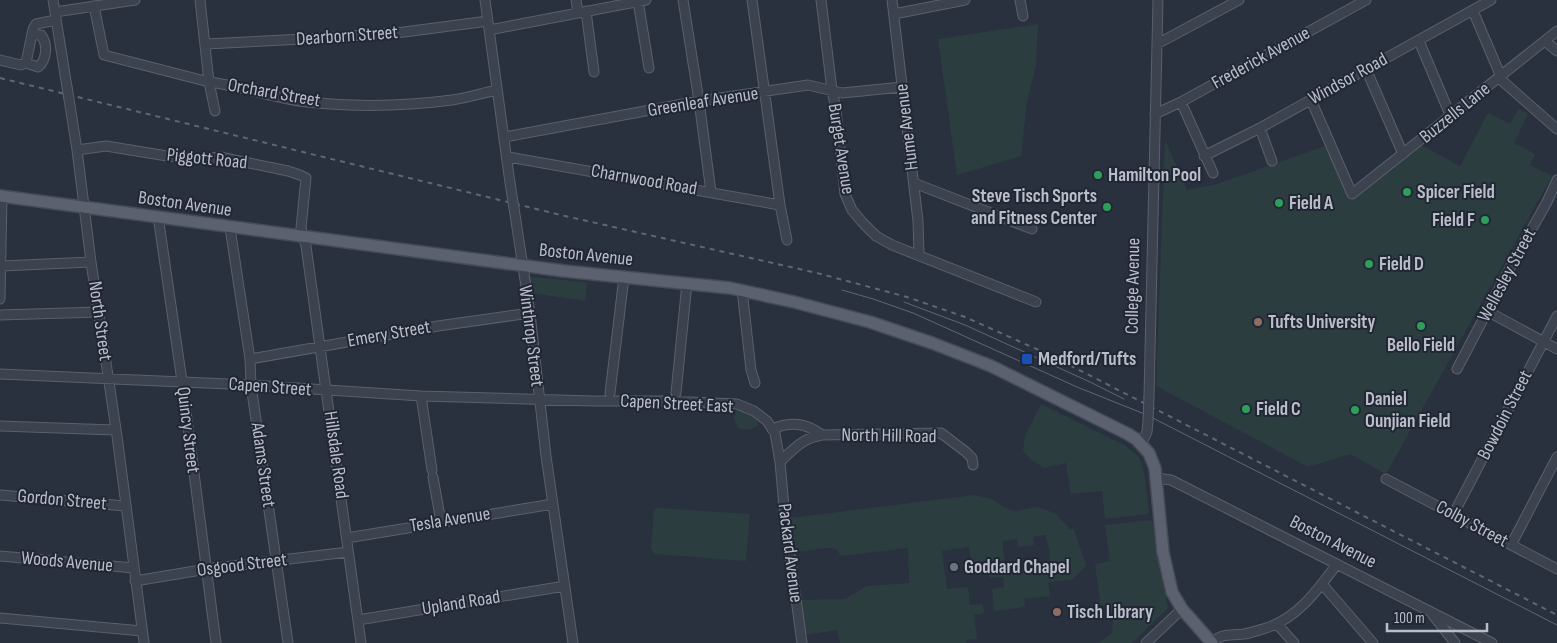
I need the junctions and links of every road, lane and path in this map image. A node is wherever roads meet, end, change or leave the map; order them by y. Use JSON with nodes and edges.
{"nodes":[{"id":1,"x":53,"y":0,"type":"edge"},
{"id":2,"x":135,"y":0,"type":"edge"},
{"id":3,"x":200,"y":0,"type":"edge"},
{"id":4,"x":485,"y":0,"type":"edge"},
{"id":5,"x":576,"y":0,"type":"edge"},
{"id":6,"x":683,"y":0,"type":"edge"},
{"id":7,"x":752,"y":0,"type":"edge"},
{"id":8,"x":821,"y":0,"type":"edge"},
{"id":9,"x":892,"y":0,"type":"edge"},
{"id":10,"x":966,"y":0,"type":"edge"},
{"id":11,"x":1020,"y":0,"type":"edge"},
{"id":12,"x":1158,"y":0,"type":"edge"},
{"id":13,"x":1239,"y":0,"type":"edge"},
{"id":14,"x":1366,"y":0,"type":"edge"},
{"id":15,"x":1491,"y":0,"type":"edge"},
{"id":16,"x":642,"y":1,"type":"edge"},
{"id":17,"x":94,"y":6,"type":"junction"},
{"id":18,"x":1473,"y":11,"type":"junction"},
{"id":19,"x":582,"y":12,"type":"junction"},
{"id":20,"x":894,"y":14,"type":"junction"},
{"id":21,"x":55,"y":16,"type":"junction"},
{"id":22,"x":1023,"y":16,"type":"dead end"},
{"id":23,"x":489,"y":26,"type":"junction"},
{"id":24,"x":1557,"y":32,"type":"edge"},
{"id":25,"x":32,"y":35,"type":"junction"},
{"id":26,"x":1419,"y":41,"type":"junction"},
{"id":27,"x":1546,"y":42,"type":"junction"},
{"id":28,"x":206,"y":44,"type":"junction"},
{"id":29,"x":1157,"y":44,"type":"junction"},
{"id":30,"x":1557,"y":52,"type":"edge"},
{"id":31,"x":0,"y":60,"type":"edge"},
{"id":32,"x":26,"y":63,"type":"junction"},
{"id":33,"x":649,"y":68,"type":"dead end"},
{"id":34,"x":1366,"y":69,"type":"junction"},
{"id":35,"x":594,"y":72,"type":"dead end"},
{"id":36,"x":1499,"y":78,"type":"junction"},
{"id":37,"x":209,"y":82,"type":"junction"},
{"id":38,"x":902,"y":87,"type":"junction"},
{"id":39,"x":497,"y":90,"type":"junction"},
{"id":40,"x":832,"y":90,"type":"junction"},
{"id":41,"x":765,"y":92,"type":"junction"},
{"id":42,"x":1311,"y":100,"type":"junction"},
{"id":43,"x":699,"y":101,"type":"junction"},
{"id":44,"x":1182,"y":102,"type":"junction"},
{"id":45,"x":215,"y":111,"type":"dead end"},
{"id":46,"x":1155,"y":114,"type":"junction"},
{"id":47,"x":1451,"y":117,"type":"junction"},
{"id":48,"x":1260,"y":128,"type":"junction"},
{"id":49,"x":1557,"y":129,"type":"edge"},
{"id":50,"x":505,"y":137,"type":"junction"},
{"id":51,"x":77,"y":150,"type":"junction"},
{"id":52,"x":1403,"y":154,"type":"junction"},
{"id":53,"x":1204,"y":156,"type":"junction"},
{"id":54,"x":508,"y":157,"type":"junction"},
{"id":55,"x":1272,"y":161,"type":"dead end"},
{"id":56,"x":1213,"y":173,"type":"dead end"},
{"id":57,"x":1557,"y":180,"type":"edge"},
{"id":58,"x":914,"y":183,"type":"junction"},
{"id":59,"x":710,"y":192,"type":"junction"},
{"id":60,"x":1,"y":196,"type":"edge"},
{"id":61,"x":780,"y":205,"type":"junction"},
{"id":62,"x":85,"y":208,"type":"junction"},
{"id":63,"x":158,"y":216,"type":"junction"},
{"id":64,"x":230,"y":228,"type":"junction"},
{"id":65,"x":1032,"y":229,"type":"dead end"},
{"id":66,"x":304,"y":237,"type":"junction"},
{"id":67,"x":787,"y":240,"type":"dead end"},
{"id":68,"x":919,"y":254,"type":"junction"},
{"id":69,"x":91,"y":262,"type":"junction"},
{"id":70,"x":1,"y":266,"type":"edge"},
{"id":71,"x":522,"y":266,"type":"junction"},
{"id":72,"x":624,"y":277,"type":"junction"},
{"id":73,"x":687,"y":283,"type":"junction"},
{"id":74,"x":742,"y":290,"type":"junction"},
{"id":75,"x":0,"y":299,"type":"edge"},
{"id":76,"x":1036,"y":302,"type":"dead end"},
{"id":77,"x":1487,"y":311,"type":"junction"},
{"id":78,"x":99,"y":312,"type":"junction"},
{"id":79,"x":530,"y":313,"type":"junction"},
{"id":80,"x":0,"y":315,"type":"edge"},
{"id":81,"x":1557,"y":316,"type":"edge"},
{"id":82,"x":1543,"y":341,"type":"junction"},
{"id":83,"x":321,"y":346,"type":"junction"},
{"id":84,"x":1557,"y":349,"type":"edge"},
{"id":85,"x":250,"y":358,"type":"junction"},
{"id":86,"x":1457,"y":370,"type":"dead end"},
{"id":87,"x":0,"y":374,"type":"edge"},
{"id":88,"x":108,"y":379,"type":"junction"},
{"id":89,"x":182,"y":382,"type":"junction"},
{"id":90,"x":755,"y":383,"type":"dead end"},
{"id":91,"x":252,"y":386,"type":"junction"},
{"id":92,"x":327,"y":391,"type":"junction"},
{"id":93,"x":610,"y":393,"type":"dead end"},
{"id":94,"x":676,"y":393,"type":"dead end"},
{"id":95,"x":421,"y":396,"type":"junction"},
{"id":96,"x":539,"y":400,"type":"junction"},
{"id":97,"x":0,"y":426,"type":"edge"},
{"id":98,"x":772,"y":429,"type":"junction"},
{"id":99,"x":116,"y":430,"type":"junction"},
{"id":100,"x":822,"y":435,"type":"junction"},
{"id":101,"x":1142,"y":445,"type":"junction"},
{"id":102,"x":1557,"y":456,"type":"edge"},
{"id":103,"x":780,"y":462,"type":"junction"},
{"id":104,"x":973,"y":465,"type":"dead end"},
{"id":105,"x":1156,"y":478,"type":"junction"},
{"id":106,"x":1386,"y":479,"type":"dead end"},
{"id":107,"x":0,"y":495,"type":"edge"},
{"id":108,"x":553,"y":504,"type":"junction"},
{"id":109,"x":125,"y":506,"type":"junction"},
{"id":110,"x":1453,"y":515,"type":"junction"},
{"id":111,"x":440,"y":522,"type":"junction"},
{"id":112,"x":347,"y":538,"type":"junction"},
{"id":113,"x":1511,"y":545,"type":"junction"},
{"id":114,"x":348,"y":552,"type":"junction"},
{"id":115,"x":0,"y":556,"type":"edge"},
{"id":116,"x":276,"y":561,"type":"junction"},
{"id":117,"x":1337,"y":564,"type":"junction"},
{"id":118,"x":134,"y":568,"type":"junction"},
{"id":119,"x":207,"y":569,"type":"junction"},
{"id":120,"x":1557,"y":569,"type":"edge"},
{"id":121,"x":135,"y":580,"type":"junction"},
{"id":122,"x":1322,"y":584,"type":"junction"},
{"id":123,"x":565,"y":586,"type":"junction"},
{"id":124,"x":1182,"y":609,"type":"junction"},
{"id":125,"x":1430,"y":611,"type":"junction"},
{"id":126,"x":0,"y":618,"type":"edge"},
{"id":127,"x":358,"y":620,"type":"junction"},
{"id":128,"x":1277,"y":624,"type":"junction"},
{"id":129,"x":142,"y":631,"type":"junction"},
{"id":130,"x":144,"y":643,"type":"edge"},
{"id":131,"x":216,"y":643,"type":"edge"},
{"id":132,"x":288,"y":643,"type":"edge"},
{"id":133,"x":361,"y":643,"type":"edge"},
{"id":134,"x":573,"y":643,"type":"edge"},
{"id":135,"x":802,"y":643,"type":"edge"},
{"id":136,"x":1146,"y":643,"type":"edge"},
{"id":137,"x":1211,"y":643,"type":"edge"},
{"id":138,"x":1294,"y":643,"type":"edge"},
{"id":139,"x":1374,"y":643,"type":"edge"},
{"id":140,"x":1455,"y":643,"type":"edge"},
{"id":141,"x":1492,"y":643,"type":"edge"}],
"edges":[{"from":1,"to":21,"type":"street","name":"North Street"},
{"from":2,"to":17,"type":"street"},
{"from":3,"to":28,"type":"street"},
{"from":4,"to":23,"type":"street","name":"Winthrop Street"},
{"from":5,"to":19,"type":"street"},
{"from":6,"to":43,"type":"street"},
{"from":7,"to":41,"type":"street"},
{"from":8,"to":40,"type":"street","name":"Burget Avenue"},
{"from":9,"to":20,"type":"street","name":"Hume Avenue"},
{"from":10,"to":20,"type":"street"},
{"from":11,"to":22,"type":"street"},
{"from":12,"to":29,"type":"street","name":"College Avenue"},
{"from":13,"to":29,"type":"street"},
{"from":14,"to":44,"type":"street","name":"Frederick Avenue"},
{"from":15,"to":18,"type":"street","name":"Windsor Road"},
{"from":16,"to":19,"type":"street","name":"Dearborn Street"},
{"from":16,"to":33,"type":"street"},
{"from":17,"to":21,"type":"street"},
{"from":17,"to":37,"type":"street","name":"Orchard Street"},
{"from":18,"to":26,"type":"street","name":"Windsor Road"},
{"from":18,"to":36,"type":"street"},
{"from":19,"to":23,"type":"street","name":"Dearborn Street"},
{"from":19,"to":35,"type":"street"},
{"from":20,"to":38,"type":"street","name":"Hume Avenue"},
{"from":21,"to":25,"type":"street"},
{"from":21,"to":51,"type":"street","name":"North Street","bridge":true},
{"from":23,"to":28,"type":"street","name":"Dearborn Street"},
{"from":23,"to":39,"type":"street","name":"Winthrop Street"},
{"from":24,"to":27,"type":"street","name":"Buzzells Lane"},
{"from":25,"to":32,"type":"street"},
{"from":25,"to":32,"type":"street"},
{"from":26,"to":34,"type":"street","name":"Windsor Road"},
{"from":26,"to":47,"type":"street"},
{"from":27,"to":30,"type":"street"},
{"from":27,"to":36,"type":"street","name":"Buzzells Lane"},
{"from":28,"to":37,"type":"street"},
{"from":29,"to":46,"type":"street","name":"College Avenue"},
{"from":31,"to":32,"type":"street"},
{"from":34,"to":42,"type":"street","name":"Windsor Road"},
{"from":34,"to":52,"type":"street"},
{"from":36,"to":47,"type":"street","name":"Buzzells Lane"},
{"from":36,"to":49,"type":"street"},
{"from":37,"to":39,"type":"street","name":"Orchard Street"},
{"from":37,"to":45,"type":"street"},
{"from":38,"to":40,"type":"street","name":"Greenleaf Avenue"},
{"from":38,"to":58,"type":"street","name":"Hume Avenue"},
{"from":39,"to":50,"type":"street","name":"Winthrop Street"},
{"from":40,"to":41,"type":"street","name":"Greenleaf Avenue"},
{"from":40,"to":68,"type":"street","name":"Burget Avenue"},
{"from":41,"to":43,"type":"street","name":"Greenleaf Avenue"},
{"from":41,"to":61,"type":"street"},
{"from":42,"to":48,"type":"street","name":"Windsor Road"},
{"from":42,"to":52,"type":"street","name":"Buzzells Lane"},
{"from":43,"to":50,"type":"street","name":"Greenleaf Avenue"},
{"from":43,"to":59,"type":"street"},
{"from":44,"to":46,"type":"street","name":"Frederick Avenue"},
{"from":44,"to":53,"type":"street"},
{"from":46,"to":101,"type":"street","name":"College Avenue","bridge":true},
{"from":47,"to":52,"type":"street","name":"Buzzells Lane"},
{"from":48,"to":53,"type":"street","name":"Windsor Road"},
{"from":48,"to":55,"type":"street"},
{"from":50,"to":54,"type":"street","name":"Winthrop Street"},
{"from":51,"to":62,"type":"street","name":"North Street"},
{"from":51,"to":66,"type":"street","name":"Piggott Road"},
{"from":53,"to":56,"type":"street"},
{"from":54,"to":59,"type":"street","name":"Charnwood Road"},
{"from":54,"to":71,"type":"street","name":"Winthrop Street","bridge":true},
{"from":57,"to":77,"type":"street","name":"Wellesley Street"},
{"from":58,"to":65,"type":"street"},
{"from":58,"to":68,"type":"street","name":"Hume Avenue"},
{"from":59,"to":61,"type":"street","name":"Charnwood Road"},
{"from":60,"to":62,"type":"main road","name":"Boston Avenue"},
{"from":60,"to":70,"type":"street"},
{"from":61,"to":67,"type":"street"},
{"from":62,"to":63,"type":"main road","name":"Boston Avenue"},
{"from":62,"to":69,"type":"street","name":"North Street"},
{"from":63,"to":64,"type":"main road","name":"Boston Avenue"},
{"from":63,"to":89,"type":"street","name":"Quincy Street"},
{"from":64,"to":66,"type":"main road","name":"Boston Avenue"},
{"from":64,"to":85,"type":"street","name":"Adams Street"},
{"from":66,"to":71,"type":"main road","name":"Boston Avenue"},
{"from":66,"to":83,"type":"street","name":"Hillsdale Road"},
{"from":68,"to":76,"type":"street","name":"Burget Avenue"},
{"from":69,"to":70,"type":"street"},
{"from":69,"to":78,"type":"street","name":"North Street"},
{"from":70,"to":75,"type":"street"},
{"from":71,"to":72,"type":"main road","name":"Boston Avenue"},
{"from":71,"to":79,"type":"street","name":"Winthrop Street"},
{"from":72,"to":73,"type":"main road","name":"Boston Avenue"},
{"from":72,"to":93,"type":"street"},
{"from":73,"to":74,"type":"main road","name":"Boston Avenue"},
{"from":73,"to":94,"type":"street"},
{"from":74,"to":90,"type":"street"},
{"from":74,"to":101,"type":"main road","name":"Boston Avenue"},
{"from":77,"to":82,"type":"street"},
{"from":77,"to":86,"type":"street","name":"Wellesley Street"},
{"from":78,"to":80,"type":"street"},
{"from":78,"to":88,"type":"street","name":"North Street"},
{"from":79,"to":83,"type":"street","name":"Emery Street"},
{"from":79,"to":96,"type":"street","name":"Winthrop Street"},
{"from":81,"to":82,"type":"street","name":"Bowdoin Street"},
{"from":82,"to":84,"type":"street"},
{"from":82,"to":110,"type":"street","name":"Bowdoin Street"},
{"from":83,"to":85,"type":"street","name":"Emery Street"},
{"from":83,"to":92,"type":"street","name":"Hillsdale Road"},
{"from":85,"to":91,"type":"street","name":"Adams Street"},
{"from":87,"to":88,"type":"street","name":"Capen Street"},
{"from":88,"to":89,"type":"street","name":"Capen Street"},
{"from":88,"to":99,"type":"street","name":"North Street"},
{"from":89,"to":91,"type":"street","name":"Capen Street"},
{"from":89,"to":119,"type":"street","name":"Quincy Street"},
{"from":91,"to":92,"type":"street","name":"Capen Street"},
{"from":91,"to":116,"type":"street","name":"Adams Street"},
{"from":92,"to":95,"type":"street","name":"Capen Street"},
{"from":92,"to":112,"type":"street","name":"Hillsdale Road"},
{"from":95,"to":96,"type":"street","name":"Capen Street"},
{"from":95,"to":111,"type":"street"},
{"from":96,"to":98,"type":"street","name":"Capen Street East"},
{"from":96,"to":108,"type":"street","name":"Winthrop Street"},
{"from":97,"to":99,"type":"street"},
{"from":98,"to":100,"type":"street","name":"North Hill Road"},
{"from":98,"to":103,"type":"street","name":"Capen Street East"},
{"from":99,"to":109,"type":"street","name":"North Street"},
{"from":100,"to":103,"type":"street","name":"North Hill Road"},
{"from":100,"to":104,"type":"street","name":"North Hill Road"},
{"from":101,"to":105,"type":"main road"},
{"from":102,"to":113,"type":"street"},
{"from":103,"to":135,"type":"street","name":"Packard Avenue"},
{"from":105,"to":117,"type":"street","name":"Boston Avenue"},
{"from":105,"to":124,"type":"main road"},
{"from":106,"to":110,"type":"street","name":"Colby Street"},
{"from":107,"to":109,"type":"street","name":"Gordon Street"},
{"from":108,"to":111,"type":"street","name":"Tesla Avenue"},
{"from":108,"to":123,"type":"street","name":"Winthrop Street"},
{"from":109,"to":118,"type":"street","name":"North Street"},
{"from":110,"to":113,"type":"street","name":"Colby Street"},
{"from":111,"to":112,"type":"street","name":"Tesla Avenue"},
{"from":112,"to":114,"type":"street","name":"Hillsdale Road"},
{"from":113,"to":120,"type":"street","name":"Colby Street"},
{"from":114,"to":116,"type":"street","name":"Osgood Street"},
{"from":114,"to":127,"type":"street","name":"Hillsdale Road"},
{"from":115,"to":118,"type":"street","name":"Woods Avenue"},
{"from":116,"to":119,"type":"street","name":"Osgood Street"},
{"from":116,"to":132,"type":"street","name":"Adams Street"},
{"from":117,"to":122,"type":"street"},
{"from":117,"to":125,"type":"street","name":"Boston Avenue"},
{"from":118,"to":121,"type":"street","name":"North Street"},
{"from":119,"to":121,"type":"street","name":"Osgood Street"},
{"from":119,"to":131,"type":"street","name":"Quincy Street"},
{"from":121,"to":129,"type":"street","name":"North Street"},
{"from":122,"to":128,"type":"street"},
{"from":122,"to":139,"type":"street"},
{"from":123,"to":127,"type":"street","name":"Upland Road"},
{"from":123,"to":134,"type":"street","name":"Winthrop Street"},
{"from":124,"to":136,"type":"street"},
{"from":124,"to":137,"type":"main road"},
{"from":125,"to":140,"type":"street"},
{"from":125,"to":141,"type":"street","name":"Boston Avenue"},
{"from":126,"to":129,"type":"street"},
{"from":127,"to":133,"type":"street","name":"Hillsdale Road"},
{"from":128,"to":137,"type":"street"},
{"from":128,"to":138,"type":"street"},
{"from":129,"to":130,"type":"street","name":"North Street"}]}
